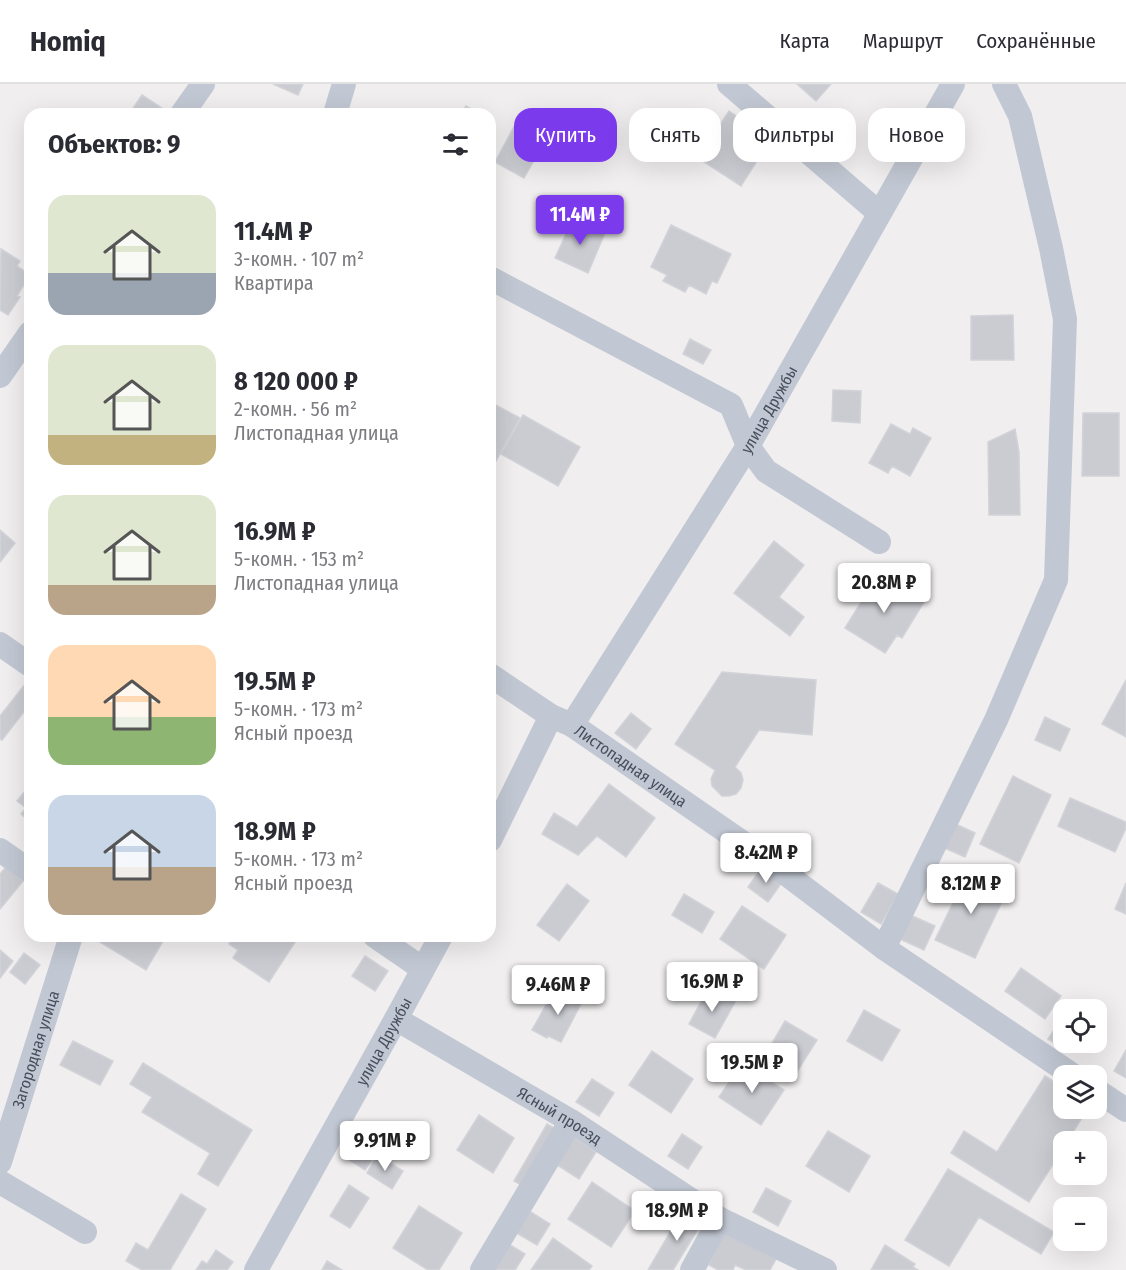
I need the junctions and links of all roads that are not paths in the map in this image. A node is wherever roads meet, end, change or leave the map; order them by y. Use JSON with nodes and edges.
{"nodes":[{"id":1,"x":203,"y":84,"type":"edge"},
{"id":2,"x":344,"y":84,"type":"edge"},
{"id":3,"x":729,"y":84,"type":"edge"},
{"id":4,"x":953,"y":84,"type":"edge"},
{"id":5,"x":1004,"y":84,"type":"edge"},
{"id":6,"x":186,"y":108,"type":"edge"},
{"id":7,"x":337,"y":108,"type":"edge"},
{"id":8,"x":879,"y":213,"type":"junction"},
{"id":9,"x":496,"y":281,"type":"edge"},
{"id":10,"x":24,"y":342,"type":"edge"},
{"id":11,"x":0,"y":376,"type":"edge"},
{"id":12,"x":748,"y":446,"type":"junction"},
{"id":13,"x":879,"y":542,"type":"dead end"},
{"id":14,"x":0,"y":644,"type":"edge"},
{"id":15,"x":24,"y":661,"type":"edge"},
{"id":16,"x":496,"y":679,"type":"edge"},
{"id":17,"x":562,"y":721,"type":"junction"},
{"id":18,"x":496,"y":830,"type":"edge"},
{"id":19,"x":0,"y":850,"type":"edge"},
{"id":20,"x":24,"y":867,"type":"edge"},
{"id":21,"x":69,"y":942,"type":"edge"},
{"id":22,"x":384,"y":942,"type":"edge"},
{"id":23,"x":438,"y":942,"type":"edge"},
{"id":24,"x":884,"y":948,"type":"junction"},
{"id":25,"x":423,"y":969,"type":"junction"},
{"id":26,"x":396,"y":1019,"type":"junction"},
{"id":27,"x":1058,"y":1065,"type":"edge"},
{"id":28,"x":1107,"y":1097,"type":"edge"},
{"id":29,"x":1126,"y":1110,"type":"edge"},
{"id":30,"x":571,"y":1121,"type":"junction"},
{"id":31,"x":0,"y":1162,"type":"edge"},
{"id":32,"x":0,"y":1182,"type":"edge"},
{"id":33,"x":720,"y":1219,"type":"junction"},
{"id":34,"x":85,"y":1232,"type":"dead end"},
{"id":35,"x":256,"y":1270,"type":"edge"},
{"id":36,"x":482,"y":1270,"type":"edge"},
{"id":37,"x":692,"y":1270,"type":"edge"},
{"id":38,"x":825,"y":1270,"type":"edge"}],
"edges":[{"from":1,"to":6,"type":"street"},
{"from":2,"to":7,"type":"street"},
{"from":3,"to":8,"type":"street"},
{"from":4,"to":8,"type":"street","name":"улица Дружбы"},
{"from":5,"to":24,"type":"street"},
{"from":8,"to":12,"type":"street","name":"улица Дружбы"},
{"from":9,"to":12,"type":"street"},
{"from":10,"to":11,"type":"street"},
{"from":12,"to":13,"type":"street"},
{"from":12,"to":17,"type":"street","name":"улица Дружбы"},
{"from":14,"to":15,"type":"street"},
{"from":16,"to":17,"type":"street","name":"Листопадная улица"},
{"from":17,"to":18,"type":"street","name":"улица Дружбы"},
{"from":17,"to":24,"type":"street","name":"Листопадная улица"},
{"from":19,"to":20,"type":"street"},
{"from":21,"to":31,"type":"street","name":"Загородная улица"},
{"from":22,"to":25,"type":"street"},
{"from":23,"to":25,"type":"street","name":"улица Дружбы"},
{"from":24,"to":27,"type":"street","name":"Листопадная улица"},
{"from":25,"to":26,"type":"street","name":"улица Дружбы"},
{"from":26,"to":30,"type":"street","name":"Ясный проезд"},
{"from":26,"to":35,"type":"street","name":"улица Дружбы"},
{"from":28,"to":29,"type":"street"},
{"from":30,"to":33,"type":"street","name":"Ясный проезд"},
{"from":30,"to":36,"type":"street"},
{"from":32,"to":34,"type":"street"},
{"from":33,"to":37,"type":"street"},
{"from":33,"to":38,"type":"street","name":"Ясный проезд"}]}
